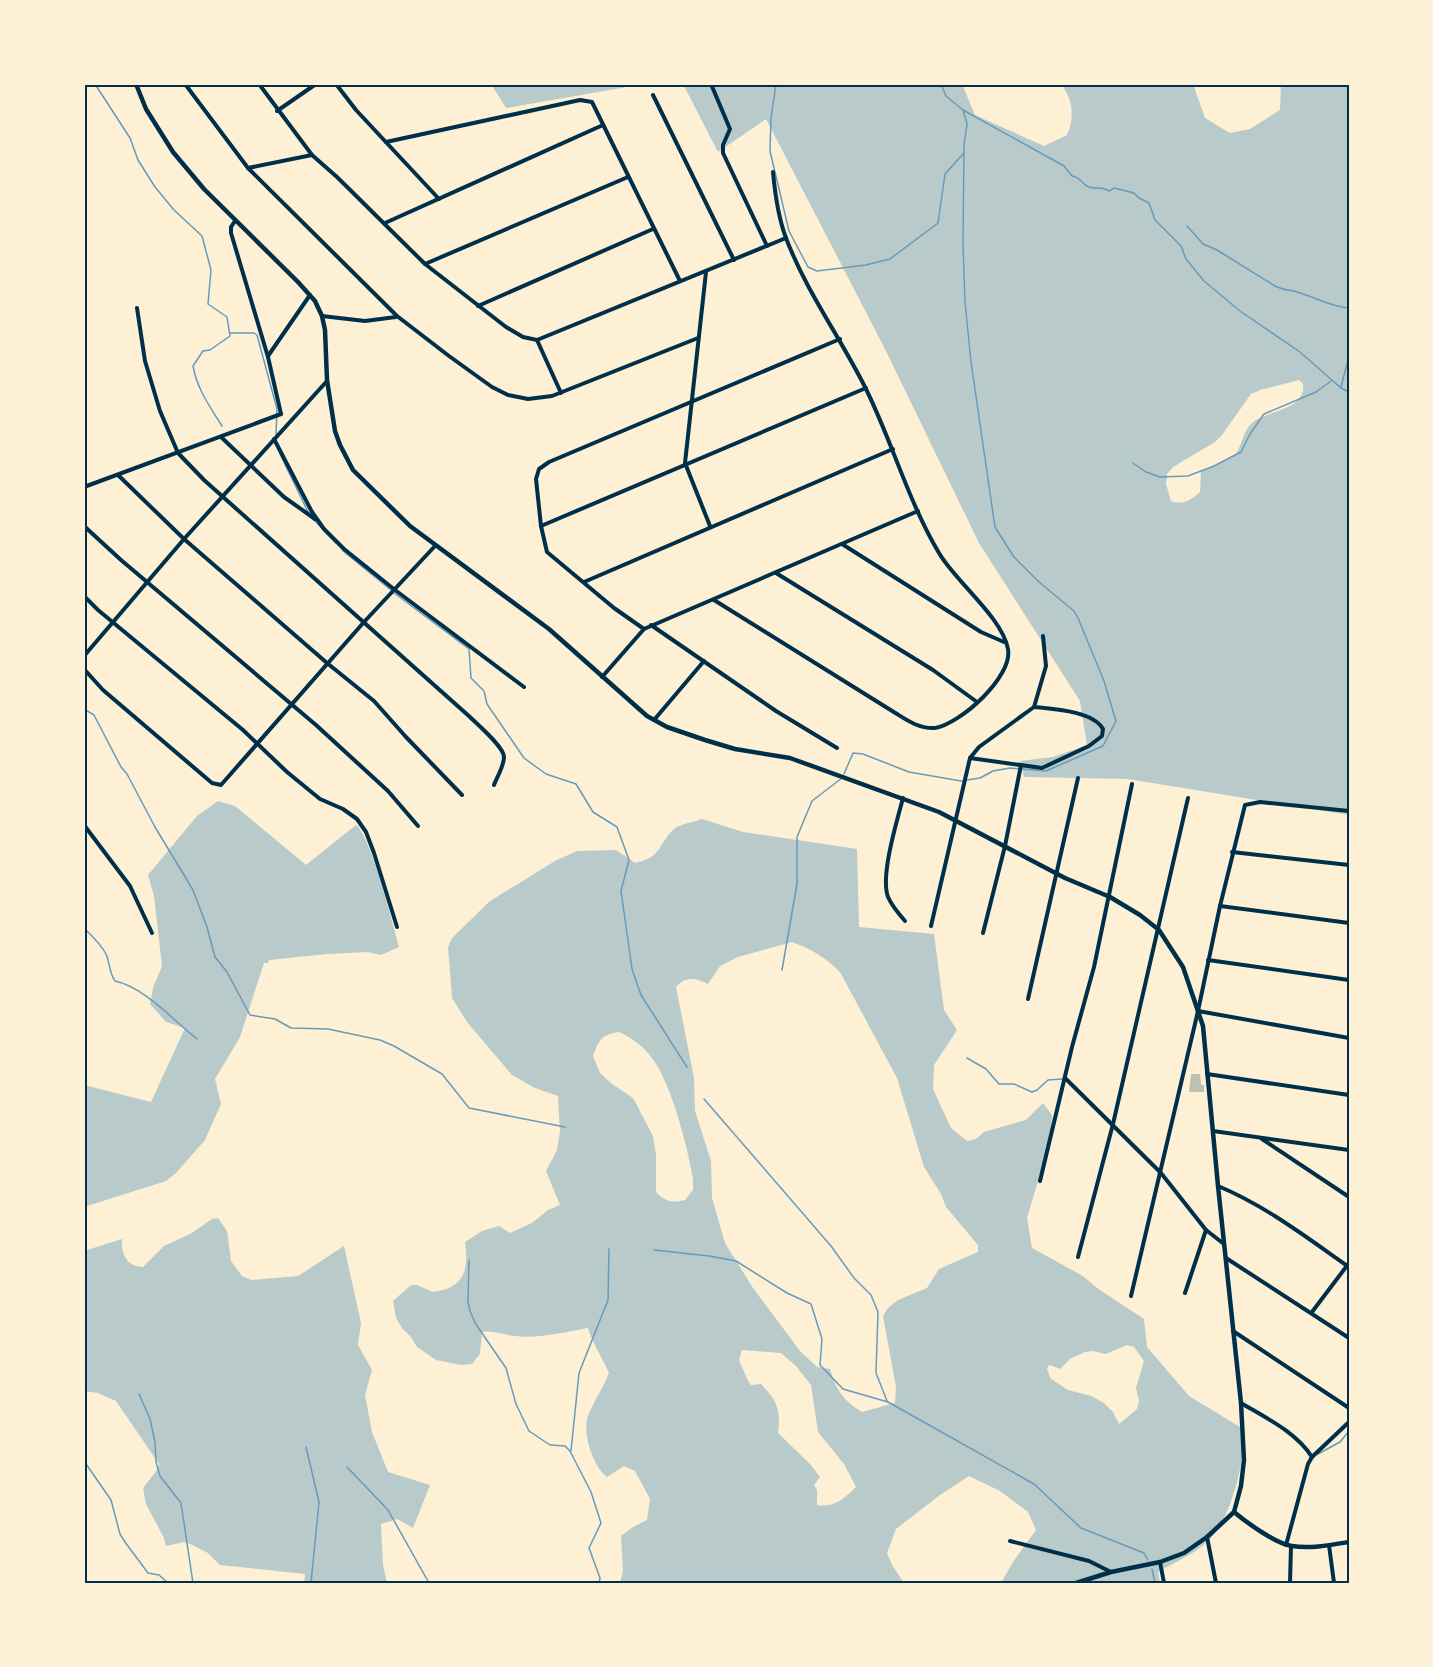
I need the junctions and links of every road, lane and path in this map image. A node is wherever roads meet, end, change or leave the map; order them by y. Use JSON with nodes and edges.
{"nodes":[{"id":1,"x":136,"y":84,"type":"edge"},
{"id":2,"x":186,"y":84,"type":"edge"},
{"id":3,"x":259,"y":84,"type":"edge"},
{"id":4,"x":316,"y":84,"type":"edge"},
{"id":5,"x":336,"y":84,"type":"edge"},
{"id":6,"x":711,"y":84,"type":"edge"},
{"id":7,"x":653,"y":95,"type":"dead end"},
{"id":8,"x":276,"y":111,"type":"junction"},
{"id":9,"x":603,"y":125,"type":"junction"},
{"id":10,"x":386,"y":142,"type":"junction"},
{"id":11,"x":312,"y":155,"type":"junction"},
{"id":12,"x":248,"y":168,"type":"junction"},
{"id":13,"x":772,"y":172,"type":"dead end"},
{"id":14,"x":628,"y":177,"type":"junction"},
{"id":15,"x":439,"y":199,"type":"junction"},
{"id":16,"x":236,"y":221,"type":"junction"},
{"id":17,"x":385,"y":223,"type":"junction"},
{"id":18,"x":653,"y":229,"type":"junction"},
{"id":19,"x":786,"y":238,"type":"junction"},
{"id":20,"x":767,"y":246,"type":"junction"},
{"id":21,"x":734,"y":260,"type":"junction"},
{"id":22,"x":425,"y":264,"type":"junction"},
{"id":23,"x":706,"y":272,"type":"junction"},
{"id":24,"x":680,"y":281,"type":"junction"},
{"id":25,"x":310,"y":295,"type":"junction"},
{"id":26,"x":478,"y":306,"type":"junction"},
{"id":27,"x":137,"y":308,"type":"dead end"},
{"id":28,"x":322,"y":316,"type":"junction"},
{"id":29,"x":397,"y":316,"type":"junction"},
{"id":30,"x":698,"y":338,"type":"junction"},
{"id":31,"x":840,"y":339,"type":"junction"},
{"id":32,"x":537,"y":340,"type":"junction"},
{"id":33,"x":268,"y":357,"type":"junction"},
{"id":34,"x":327,"y":380,"type":"junction"},
{"id":35,"x":866,"y":388,"type":"junction"},
{"id":36,"x":561,"y":393,"type":"junction"},
{"id":37,"x":692,"y":401,"type":"junction"},
{"id":38,"x":281,"y":414,"type":"junction"},
{"id":39,"x":288,"y":422,"type":"junction"},
{"id":40,"x":220,"y":437,"type":"junction"},
{"id":41,"x":274,"y":439,"type":"junction"},
{"id":42,"x":893,"y":449,"type":"junction"},
{"id":43,"x":178,"y":453,"type":"junction"},
{"id":44,"x":685,"y":463,"type":"junction"},
{"id":45,"x":251,"y":464,"type":"junction"},
{"id":46,"x":118,"y":475,"type":"junction"},
{"id":47,"x":84,"y":487,"type":"edge"},
{"id":48,"x":223,"y":496,"type":"junction"},
{"id":49,"x":918,"y":511,"type":"junction"},
{"id":50,"x":318,"y":521,"type":"junction"},
{"id":51,"x":84,"y":526,"type":"edge"},
{"id":52,"x":541,"y":526,"type":"junction"},
{"id":53,"x":710,"y":527,"type":"junction"},
{"id":54,"x":184,"y":539,"type":"junction"},
{"id":55,"x":841,"y":543,"type":"junction"},
{"id":56,"x":435,"y":546,"type":"junction"},
{"id":57,"x":776,"y":572,"type":"junction"},
{"id":58,"x":147,"y":581,"type":"junction"},
{"id":59,"x":584,"y":582,"type":"junction"},
{"id":60,"x":394,"y":590,"type":"junction"},
{"id":61,"x":84,"y":596,"type":"edge"},
{"id":62,"x":714,"y":600,"type":"junction"},
{"id":63,"x":112,"y":621,"type":"junction"},
{"id":64,"x":364,"y":622,"type":"junction"},
{"id":65,"x":651,"y":625,"type":"junction"},
{"id":66,"x":644,"y":629,"type":"junction"},
{"id":67,"x":1043,"y":636,"type":"dead end"},
{"id":68,"x":1005,"y":642,"type":"junction"},
{"id":69,"x":84,"y":656,"type":"edge"},
{"id":70,"x":704,"y":661,"type":"junction"},
{"id":71,"x":327,"y":663,"type":"junction"},
{"id":72,"x":84,"y":669,"type":"edge"},
{"id":73,"x":602,"y":677,"type":"junction"},
{"id":74,"x":524,"y":687,"type":"dead end"},
{"id":75,"x":977,"y":702,"type":"junction"},
{"id":76,"x":292,"y":706,"type":"junction"},
{"id":77,"x":1034,"y":707,"type":"junction"},
{"id":78,"x":654,"y":720,"type":"junction"},
{"id":79,"x":257,"y":744,"type":"junction"},
{"id":80,"x":837,"y":748,"type":"dead end"},
{"id":81,"x":970,"y":758,"type":"junction"},
{"id":82,"x":1020,"y":765,"type":"junction"},
{"id":83,"x":1078,"y":778,"type":"dead end"},
{"id":84,"x":1132,"y":784,"type":"dead end"},
{"id":85,"x":494,"y":785,"type":"dead end"},
{"id":86,"x":462,"y":795,"type":"dead end"},
{"id":87,"x":903,"y":798,"type":"junction"},
{"id":88,"x":1188,"y":798,"type":"dead end"},
{"id":89,"x":1349,"y":811,"type":"edge"},
{"id":90,"x":955,"y":820,"type":"junction"},
{"id":91,"x":84,"y":825,"type":"edge"},
{"id":92,"x":418,"y":826,"type":"dead end"},
{"id":93,"x":1005,"y":846,"type":"junction"},
{"id":94,"x":1232,"y":852,"type":"junction"},
{"id":95,"x":1349,"y":865,"type":"edge"},
{"id":96,"x":1056,"y":873,"type":"junction"},
{"id":97,"x":1110,"y":897,"type":"junction"},
{"id":98,"x":1220,"y":906,"type":"junction"},
{"id":99,"x":905,"y":921,"type":"dead end"},
{"id":100,"x":1349,"y":923,"type":"edge"},
{"id":101,"x":931,"y":926,"type":"dead end"},
{"id":102,"x":397,"y":927,"type":"dead end"},
{"id":103,"x":1158,"y":930,"type":"junction"},
{"id":104,"x":152,"y":933,"type":"dead end"},
{"id":105,"x":983,"y":933,"type":"dead end"},
{"id":106,"x":1208,"y":960,"type":"junction"},
{"id":107,"x":1349,"y":980,"type":"edge"},
{"id":108,"x":1028,"y":999,"type":"dead end"},
{"id":109,"x":1198,"y":1011,"type":"junction"},
{"id":110,"x":1349,"y":1038,"type":"edge"},
{"id":111,"x":1207,"y":1074,"type":"junction"},
{"id":112,"x":1065,"y":1077,"type":"junction"},
{"id":113,"x":1349,"y":1095,"type":"edge"},
{"id":114,"x":1113,"y":1124,"type":"junction"},
{"id":115,"x":1213,"y":1131,"type":"junction"},
{"id":116,"x":1261,"y":1138,"type":"junction"},
{"id":117,"x":1349,"y":1150,"type":"edge"},
{"id":118,"x":1161,"y":1173,"type":"junction"},
{"id":119,"x":1040,"y":1181,"type":"dead end"},
{"id":120,"x":1218,"y":1186,"type":"junction"},
{"id":121,"x":1349,"y":1197,"type":"edge"},
{"id":122,"x":1206,"y":1230,"type":"junction"},
{"id":123,"x":1224,"y":1244,"type":"junction"},
{"id":124,"x":1078,"y":1257,"type":"dead end"},
{"id":125,"x":1225,"y":1257,"type":"junction"},
{"id":126,"x":1348,"y":1265,"type":"edge"},
{"id":127,"x":1185,"y":1293,"type":"dead end"},
{"id":128,"x":1131,"y":1296,"type":"dead end"},
{"id":129,"x":1312,"y":1312,"type":"junction"},
{"id":130,"x":1233,"y":1331,"type":"junction"},
{"id":131,"x":1349,"y":1338,"type":"edge"},
{"id":132,"x":1241,"y":1403,"type":"junction"},
{"id":133,"x":1349,"y":1408,"type":"edge"},
{"id":134,"x":1349,"y":1422,"type":"edge"},
{"id":135,"x":1312,"y":1457,"type":"junction"},
{"id":136,"x":1234,"y":1512,"type":"junction"},
{"id":137,"x":1207,"y":1537,"type":"junction"},
{"id":138,"x":1010,"y":1541,"type":"dead end"},
{"id":139,"x":1349,"y":1542,"type":"edge"},
{"id":140,"x":1289,"y":1545,"type":"junction"},
{"id":141,"x":1329,"y":1545,"type":"junction"},
{"id":142,"x":1160,"y":1562,"type":"junction"},
{"id":143,"x":1112,"y":1572,"type":"junction"},
{"id":144,"x":1076,"y":1583,"type":"edge"},
{"id":145,"x":1164,"y":1583,"type":"edge"},
{"id":146,"x":1216,"y":1583,"type":"edge"},
{"id":147,"x":1290,"y":1583,"type":"edge"},
{"id":148,"x":1334,"y":1583,"type":"edge"}],
"edges":[{"from":1,"to":16,"type":"street"},
{"from":2,"to":12,"type":"street"},
{"from":3,"to":8,"type":"street"},
{"from":4,"to":8,"type":"street"},
{"from":5,"to":10,"type":"street"},
{"from":6,"to":20,"type":"street"},
{"from":7,"to":21,"type":"street"},
{"from":8,"to":11,"type":"street"},
{"from":9,"to":10,"type":"street"},
{"from":9,"to":14,"type":"street"},
{"from":9,"to":15,"type":"street"},
{"from":10,"to":15,"type":"street"},
{"from":11,"to":12,"type":"street"},
{"from":11,"to":17,"type":"street"},
{"from":12,"to":29,"type":"street"},
{"from":13,"to":19,"type":"street"},
{"from":14,"to":18,"type":"street"},
{"from":14,"to":22,"type":"street"},
{"from":15,"to":17,"type":"street"},
{"from":16,"to":25,"type":"street"},
{"from":16,"to":33,"type":"street"},
{"from":17,"to":22,"type":"street"},
{"from":18,"to":24,"type":"street"},
{"from":18,"to":26,"type":"street"},
{"from":19,"to":20,"type":"street"},
{"from":19,"to":31,"type":"street"},
{"from":20,"to":21,"type":"street"},
{"from":21,"to":23,"type":"street"},
{"from":22,"to":26,"type":"street"},
{"from":23,"to":24,"type":"street"},
{"from":23,"to":30,"type":"street"},
{"from":24,"to":32,"type":"street"},
{"from":25,"to":28,"type":"street"},
{"from":25,"to":33,"type":"street"},
{"from":26,"to":32,"type":"street"},
{"from":27,"to":43,"type":"street"},
{"from":28,"to":29,"type":"street"},
{"from":28,"to":34,"type":"street"},
{"from":29,"to":36,"type":"street"},
{"from":30,"to":36,"type":"street"},
{"from":30,"to":37,"type":"street"},
{"from":31,"to":35,"type":"street"},
{"from":31,"to":37,"type":"street"},
{"from":32,"to":36,"type":"street"},
{"from":33,"to":38,"type":"street"},
{"from":34,"to":39,"type":"street"},
{"from":34,"to":56,"type":"street"},
{"from":35,"to":42,"type":"street"},
{"from":35,"to":44,"type":"street"},
{"from":37,"to":44,"type":"street"},
{"from":37,"to":52,"type":"street"},
{"from":38,"to":39,"type":"street"},
{"from":38,"to":40,"type":"street"},
{"from":39,"to":41,"type":"street"},
{"from":40,"to":43,"type":"street"},
{"from":40,"to":45,"type":"street"},
{"from":41,"to":45,"type":"street"},
{"from":41,"to":50,"type":"street"},
{"from":42,"to":49,"type":"street"},
{"from":42,"to":53,"type":"street"},
{"from":43,"to":46,"type":"street"},
{"from":43,"to":48,"type":"street"},
{"from":44,"to":52,"type":"street"},
{"from":44,"to":53,"type":"street"},
{"from":45,"to":48,"type":"street"},
{"from":45,"to":50,"type":"street"},
{"from":46,"to":47,"type":"street"},
{"from":46,"to":54,"type":"street"},
{"from":48,"to":54,"type":"street"},
{"from":48,"to":64,"type":"street"},
{"from":49,"to":55,"type":"street"},
{"from":49,"to":68,"type":"street"},
{"from":50,"to":60,"type":"street"},
{"from":51,"to":58,"type":"street"},
{"from":52,"to":59,"type":"street"},
{"from":53,"to":59,"type":"street"},
{"from":54,"to":58,"type":"street"},
{"from":54,"to":71,"type":"street"},
{"from":55,"to":57,"type":"street"},
{"from":55,"to":68,"type":"street"},
{"from":56,"to":60,"type":"street"},
{"from":56,"to":73,"type":"street"},
{"from":57,"to":62,"type":"street"},
{"from":57,"to":75,"type":"street"},
{"from":58,"to":63,"type":"street"},
{"from":58,"to":76,"type":"street"},
{"from":59,"to":66,"type":"street"},
{"from":60,"to":64,"type":"street"},
{"from":60,"to":74,"type":"street"},
{"from":61,"to":63,"type":"street"},
{"from":62,"to":65,"type":"street"},
{"from":62,"to":75,"type":"street"},
{"from":63,"to":69,"type":"street"},
{"from":63,"to":79,"type":"street"},
{"from":64,"to":71,"type":"street"},
{"from":64,"to":85,"type":"street"},
{"from":65,"to":66,"type":"street"},
{"from":65,"to":70,"type":"street"},
{"from":66,"to":73,"type":"street"},
{"from":67,"to":77,"type":"street"},
{"from":68,"to":75,"type":"street"},
{"from":70,"to":78,"type":"street"},
{"from":70,"to":80,"type":"street"},
{"from":71,"to":76,"type":"street"},
{"from":71,"to":86,"type":"street"},
{"from":72,"to":79,"type":"street"},
{"from":73,"to":78,"type":"street"},
{"from":76,"to":79,"type":"street"},
{"from":76,"to":92,"type":"street"},
{"from":77,"to":81,"type":"street"},
{"from":77,"to":82,"type":"street"},
{"from":78,"to":87,"type":"street"},
{"from":79,"to":102,"type":"street"},
{"from":81,"to":82,"type":"street"},
{"from":81,"to":90,"type":"street"},
{"from":82,"to":93,"type":"street"},
{"from":83,"to":96,"type":"street"},
{"from":84,"to":97,"type":"street"},
{"from":87,"to":90,"type":"street"},
{"from":87,"to":99,"type":"street"},
{"from":88,"to":103,"type":"street"},
{"from":89,"to":94,"type":"street"},
{"from":90,"to":93,"type":"street"},
{"from":90,"to":101,"type":"street"},
{"from":91,"to":104,"type":"street"},
{"from":93,"to":96,"type":"street"},
{"from":93,"to":105,"type":"street"},
{"from":94,"to":95,"type":"street"},
{"from":94,"to":98,"type":"street"},
{"from":96,"to":97,"type":"street"},
{"from":96,"to":108,"type":"street"},
{"from":97,"to":103,"type":"street"},
{"from":97,"to":112,"type":"street"},
{"from":98,"to":100,"type":"street"},
{"from":98,"to":106,"type":"street"},
{"from":103,"to":109,"type":"street"},
{"from":103,"to":114,"type":"street"},
{"from":106,"to":107,"type":"street"},
{"from":106,"to":109,"type":"street"},
{"from":109,"to":110,"type":"street"},
{"from":109,"to":111,"type":"street"},
{"from":109,"to":118,"type":"street"},
{"from":111,"to":113,"type":"street"},
{"from":111,"to":115,"type":"street"},
{"from":112,"to":114,"type":"street"},
{"from":112,"to":119,"type":"street"},
{"from":114,"to":118,"type":"street"},
{"from":114,"to":124,"type":"street"},
{"from":115,"to":116,"type":"street"},
{"from":115,"to":120,"type":"street"},
{"from":116,"to":117,"type":"street"},
{"from":116,"to":121,"type":"street"},
{"from":118,"to":122,"type":"street"},
{"from":118,"to":128,"type":"street"},
{"from":120,"to":123,"type":"street"},
{"from":120,"to":126,"type":"street"},
{"from":122,"to":123,"type":"street"},
{"from":122,"to":127,"type":"street"},
{"from":123,"to":125,"type":"street"},
{"from":125,"to":129,"type":"street"},
{"from":125,"to":130,"type":"street"},
{"from":126,"to":129,"type":"street"},
{"from":129,"to":131,"type":"street"},
{"from":130,"to":132,"type":"street"},
{"from":130,"to":133,"type":"street"},
{"from":132,"to":135,"type":"street"},
{"from":132,"to":136,"type":"street"},
{"from":134,"to":135,"type":"street"},
{"from":135,"to":140,"type":"street"},
{"from":136,"to":137,"type":"street"},
{"from":136,"to":140,"type":"street"},
{"from":137,"to":142,"type":"street"},
{"from":137,"to":146,"type":"street"},
{"from":138,"to":143,"type":"street"},
{"from":139,"to":141,"type":"street"},
{"from":140,"to":141,"type":"street"},
{"from":140,"to":147,"type":"street"},
{"from":141,"to":148,"type":"street"},
{"from":142,"to":143,"type":"street"},
{"from":142,"to":145,"type":"street"},
{"from":143,"to":144,"type":"street"}]}
